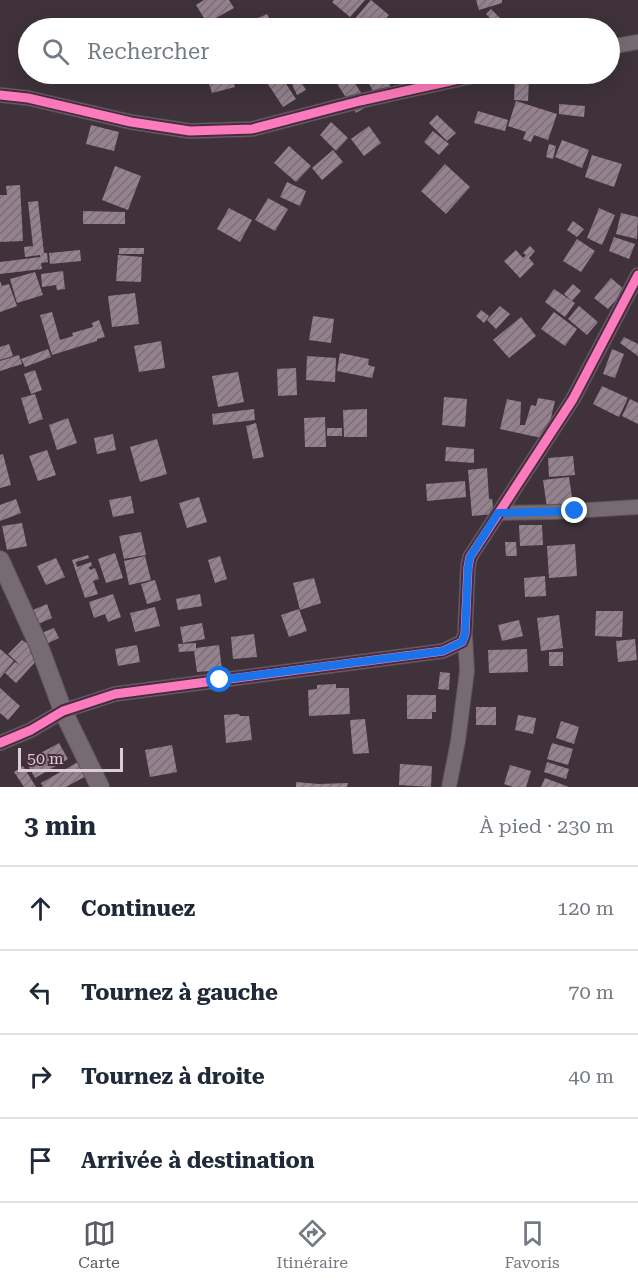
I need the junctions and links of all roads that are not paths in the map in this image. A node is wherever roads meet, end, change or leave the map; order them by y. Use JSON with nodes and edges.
{"nodes":[{"id":1,"x":638,"y":42,"type":"edge"},
{"id":2,"x":620,"y":45,"type":"edge"},
{"id":3,"x":437,"y":84,"type":"edge"},
{"id":4,"x":0,"y":95,"type":"edge"},
{"id":5,"x":638,"y":275,"type":"edge"},
{"id":6,"x":638,"y":507,"type":"edge"},
{"id":7,"x":498,"y":513,"type":"junction"},
{"id":8,"x":0,"y":560,"type":"edge"},
{"id":9,"x":465,"y":634,"type":"junction"},
{"id":10,"x":63,"y":711,"type":"junction"},
{"id":11,"x":0,"y":743,"type":"edge"},
{"id":12,"x":100,"y":787,"type":"edge"},
{"id":13,"x":449,"y":787,"type":"edge"}],
"edges":[{"from":1,"to":2,"type":"street"},
{"from":3,"to":4,"type":"street"},
{"from":5,"to":7,"type":"street"},
{"from":6,"to":7,"type":"street"},
{"from":7,"to":9,"type":"street"},
{"from":8,"to":10,"type":"street"},
{"from":9,"to":10,"type":"street"},
{"from":9,"to":13,"type":"street"},
{"from":10,"to":11,"type":"street"},
{"from":10,"to":12,"type":"street"}]}
